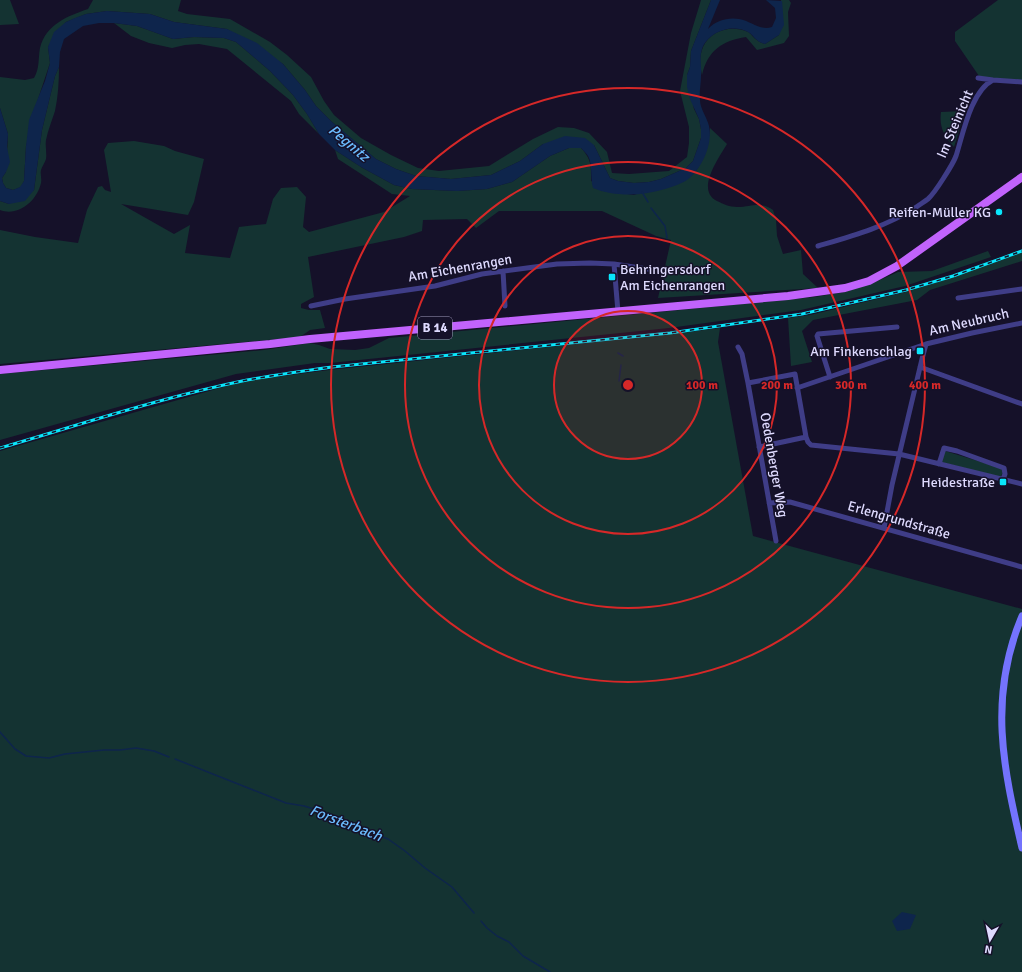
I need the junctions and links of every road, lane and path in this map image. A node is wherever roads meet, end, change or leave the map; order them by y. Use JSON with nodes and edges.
{"nodes":[{"id":1,"x":978,"y":78,"type":"dead end"},
{"id":2,"x":993,"y":80,"type":"junction"},
{"id":3,"x":1022,"y":82,"type":"edge"},
{"id":4,"x":1022,"y":177,"type":"edge"},
{"id":5,"x":818,"y":246,"type":"dead end"},
{"id":6,"x":614,"y":264,"type":"junction"},
{"id":7,"x":503,"y":271,"type":"junction"},
{"id":8,"x":667,"y":272,"type":"dead end"},
{"id":9,"x":1022,"y":289,"type":"edge"},
{"id":10,"x":958,"y":298,"type":"dead end"},
{"id":11,"x":312,"y":306,"type":"dead end"},
{"id":12,"x":505,"y":306,"type":"dead end"},
{"id":13,"x":618,"y":312,"type":"junction"},
{"id":14,"x":1022,"y":323,"type":"edge"},
{"id":15,"x":897,"y":327,"type":"dead end"},
{"id":16,"x":926,"y":344,"type":"junction"},
{"id":17,"x":738,"y":347,"type":"dead end"},
{"id":18,"x":920,"y":367,"type":"junction"},
{"id":19,"x":0,"y":370,"type":"edge"},
{"id":20,"x":830,"y":377,"type":"junction"},
{"id":21,"x":748,"y":383,"type":"junction"},
{"id":22,"x":797,"y":388,"type":"junction"},
{"id":23,"x":1022,"y":404,"type":"edge"},
{"id":24,"x":806,"y":437,"type":"junction"},
{"id":25,"x":759,"y":447,"type":"junction"},
{"id":26,"x":899,"y":454,"type":"junction"},
{"id":27,"x":939,"y":464,"type":"junction"},
{"id":28,"x":1002,"y":479,"type":"junction"},
{"id":29,"x":1022,"y":484,"type":"edge"},
{"id":30,"x":769,"y":503,"type":"junction"},
{"id":31,"x":884,"y":528,"type":"junction"},
{"id":32,"x":776,"y":541,"type":"dead end"},
{"id":33,"x":1022,"y":567,"type":"edge"},
{"id":34,"x":1022,"y":617,"type":"edge"},
{"id":35,"x":1022,"y":848,"type":"edge"}],
"edges":[{"from":1,"to":2,"type":"street","name":"Im Steinicht"},
{"from":2,"to":3,"type":"street","name":"Im Steinicht"},
{"from":2,"to":5,"type":"street","name":"Im Steinicht"},
{"from":4,"to":13,"type":"main road","number":"B 14"},
{"from":6,"to":7,"type":"street","name":"Am Eichenrangen"},
{"from":6,"to":8,"type":"street","name":"Am Eichenrangen"},
{"from":6,"to":13,"type":"street"},
{"from":7,"to":11,"type":"street","name":"Am Eichenrangen"},
{"from":7,"to":12,"type":"street"},
{"from":9,"to":10,"type":"street"},
{"from":13,"to":19,"type":"main road","number":"B 14"},
{"from":14,"to":16,"type":"street","name":"Am Neubruch"},
{"from":15,"to":20,"type":"street"},
{"from":16,"to":18,"type":"street"},
{"from":16,"to":20,"type":"street","name":"Am Neubruch"},
{"from":17,"to":21,"type":"street","name":"Oedenberger Weg"},
{"from":18,"to":23,"type":"street"},
{"from":18,"to":26,"type":"street"},
{"from":20,"to":22,"type":"street","name":"Am Neubruch"},
{"from":21,"to":22,"type":"street"},
{"from":21,"to":25,"type":"street","name":"Oedenberger Weg"},
{"from":22,"to":24,"type":"street"},
{"from":24,"to":25,"type":"street"},
{"from":24,"to":26,"type":"street"},
{"from":25,"to":30,"type":"street","name":"Oedenberger Weg"},
{"from":26,"to":27,"type":"street"},
{"from":26,"to":31,"type":"street"},
{"from":27,"to":28,"type":"street"},
{"from":27,"to":28,"type":"street"},
{"from":28,"to":29,"type":"street"},
{"from":30,"to":31,"type":"street","name":"Erlengrundstraße"},
{"from":30,"to":32,"type":"street","name":"Oedenberger Weg"},
{"from":31,"to":33,"type":"street","name":"Erlengrundstraße"},
{"from":34,"to":35,"type":"street"}]}
